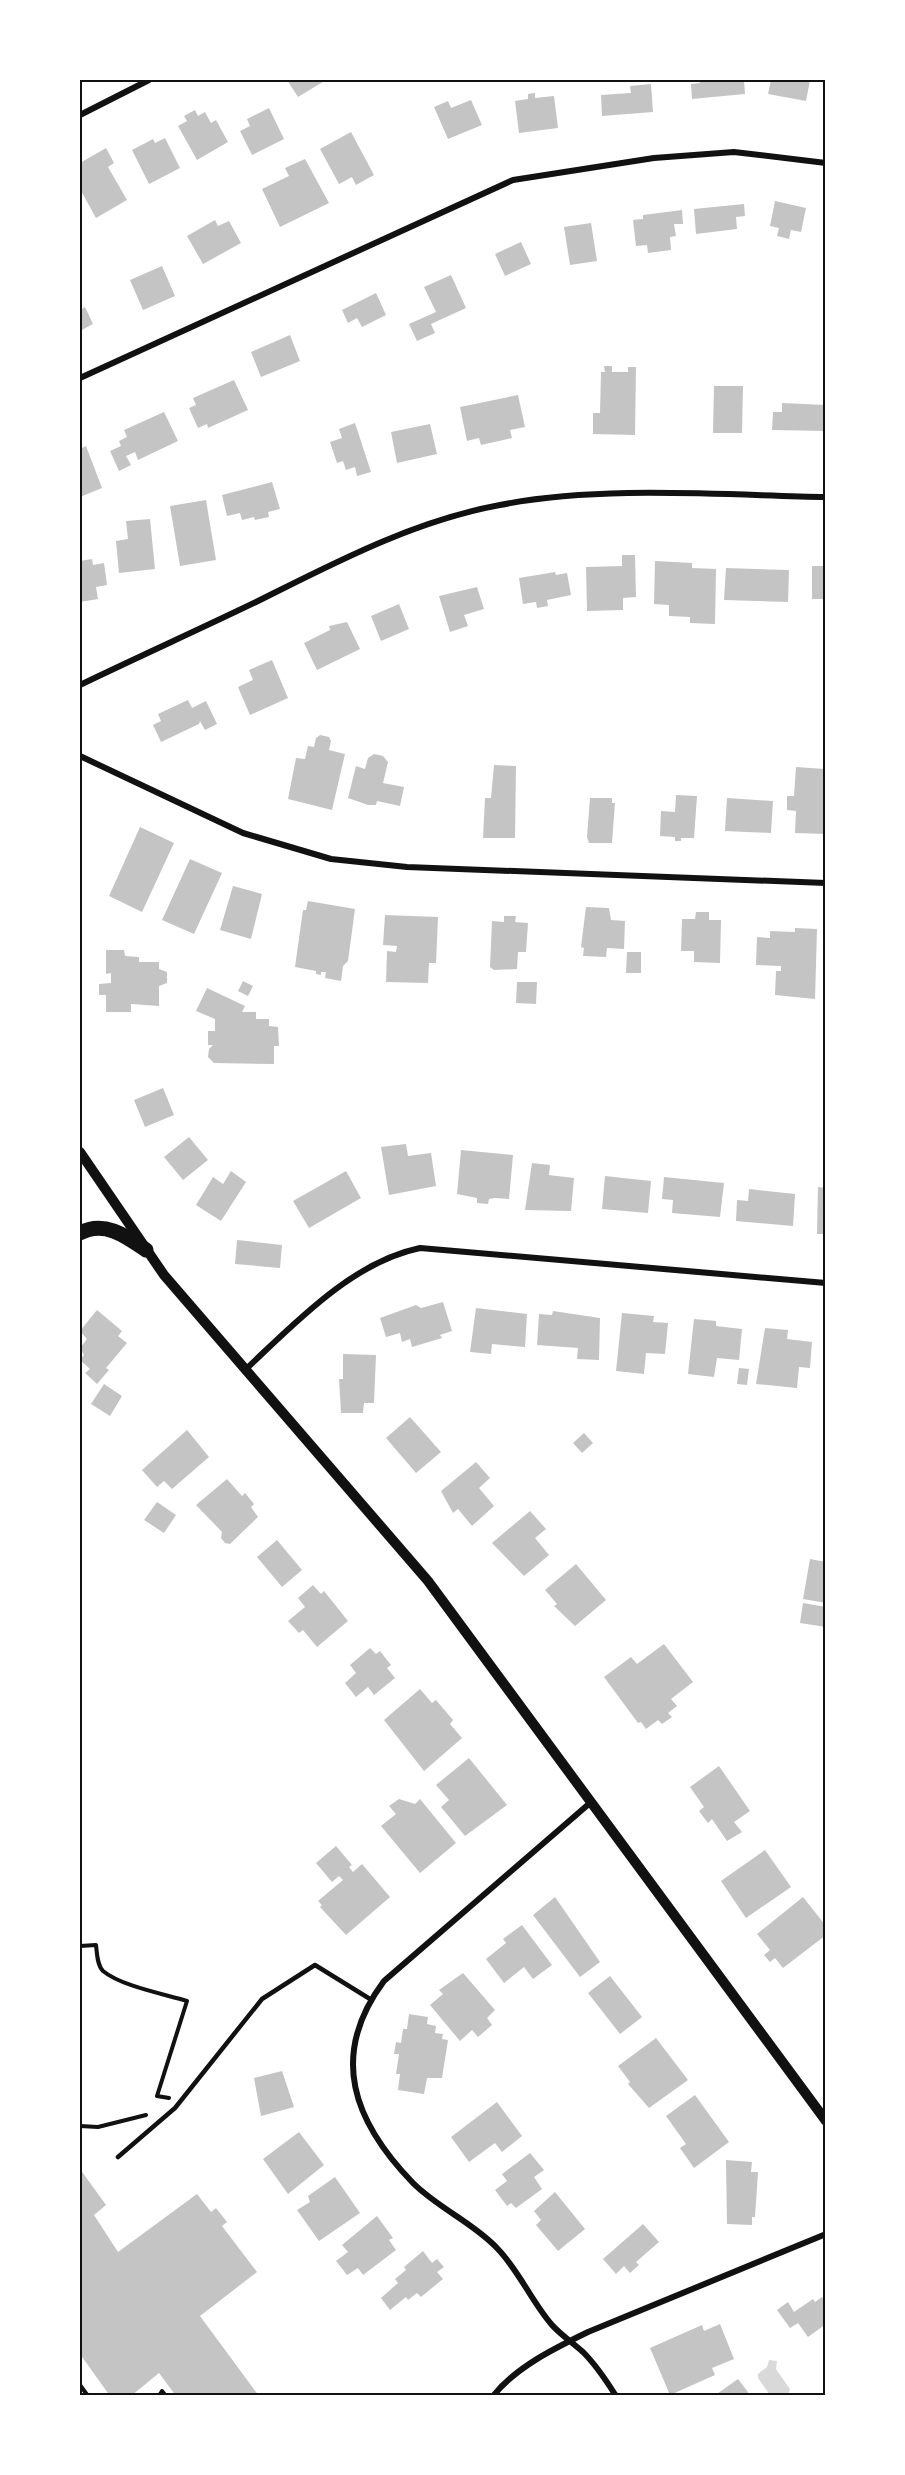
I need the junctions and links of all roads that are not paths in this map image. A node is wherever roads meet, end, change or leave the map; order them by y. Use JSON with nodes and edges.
{"nodes":[{"id":1,"x":149,"y":80,"type":"edge"},
{"id":2,"x":80,"y":115,"type":"edge"},
{"id":3,"x":825,"y":163,"type":"edge"},
{"id":4,"x":80,"y":378,"type":"edge"},
{"id":5,"x":825,"y":497,"type":"edge"},
{"id":6,"x":80,"y":685,"type":"edge"},
{"id":7,"x":80,"y":756,"type":"edge"},
{"id":8,"x":825,"y":883,"type":"edge"},
{"id":9,"x":80,"y":1152,"type":"edge"},
{"id":10,"x":80,"y":1233,"type":"edge"},
{"id":11,"x":146,"y":1250,"type":"junction"},
{"id":12,"x":825,"y":1283,"type":"edge"},
{"id":13,"x":244,"y":1371,"type":"junction"},
{"id":14,"x":590,"y":1803,"type":"junction"},
{"id":15,"x":370,"y":1999,"type":"junction"},
{"id":16,"x":825,"y":2121,"type":"edge"},
{"id":17,"x":118,"y":2157,"type":"dead end"},
{"id":18,"x":825,"y":2234,"type":"edge"},
{"id":19,"x":570,"y":2341,"type":"junction"},
{"id":20,"x":493,"y":2396,"type":"edge"},
{"id":21,"x":616,"y":2396,"type":"edge"}],
"edges":[{"from":1,"to":2,"type":"street"},
{"from":3,"to":4,"type":"street"},
{"from":5,"to":6,"type":"street"},
{"from":7,"to":8,"type":"street"},
{"from":9,"to":11,"type":"street"},
{"from":10,"to":11,"type":"main road"},
{"from":11,"to":13,"type":"street"},
{"from":12,"to":13,"type":"street"},
{"from":13,"to":14,"type":"street"},
{"from":14,"to":15,"type":"street"},
{"from":14,"to":16,"type":"street"},
{"from":15,"to":17,"type":"lane"},
{"from":15,"to":19,"type":"street"},
{"from":18,"to":19,"type":"street"},
{"from":19,"to":20,"type":"street"},
{"from":19,"to":21,"type":"street"}]}
